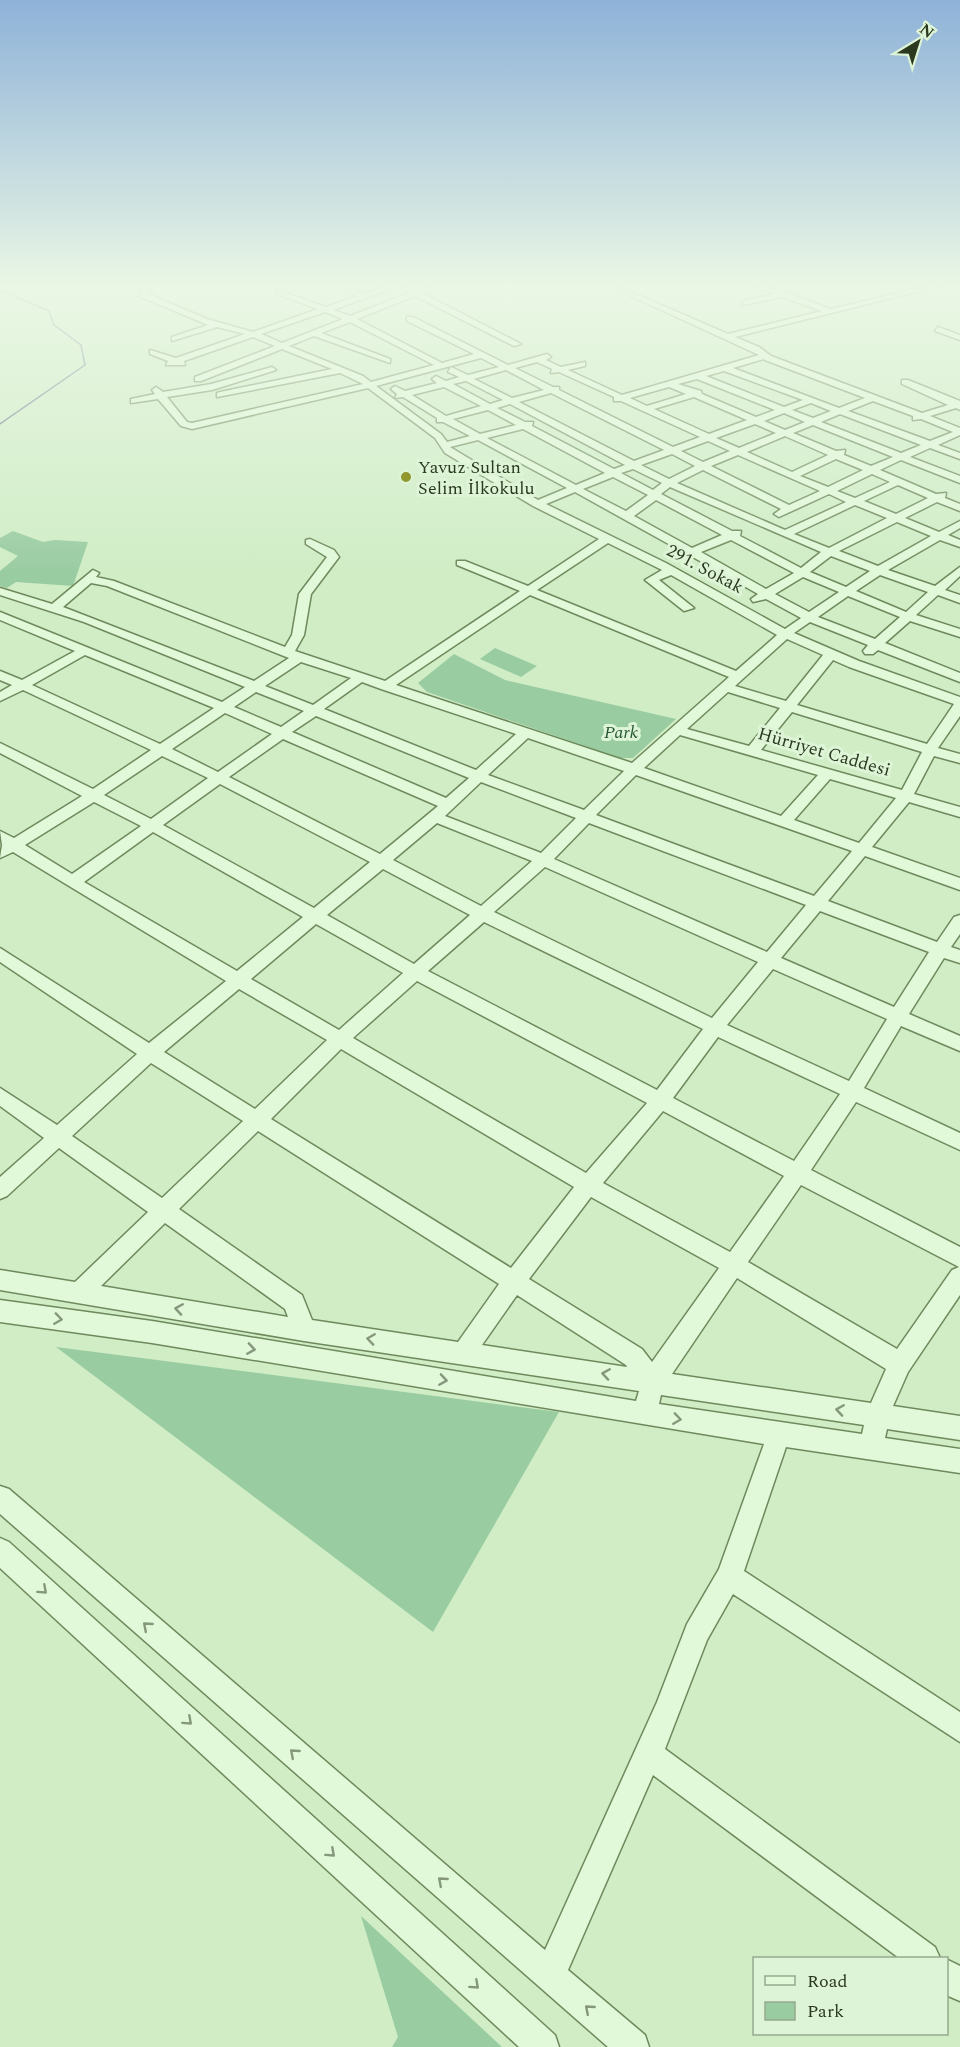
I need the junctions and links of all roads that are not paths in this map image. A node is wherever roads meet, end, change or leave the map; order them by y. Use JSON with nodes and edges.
{"nodes":[{"id":1,"x":200,"y":381,"type":"edge"},
{"id":2,"x":233,"y":381,"type":"edge"},
{"id":3,"x":296,"y":381,"type":"edge"},
{"id":4,"x":360,"y":381,"type":"edge"},
{"id":5,"x":393,"y":381,"type":"edge"},
{"id":6,"x":450,"y":381,"type":"edge"},
{"id":7,"x":472,"y":381,"type":"edge"},
{"id":8,"x":522,"y":381,"type":"edge"},
{"id":9,"x":583,"y":381,"type":"joint"},
{"id":10,"x":676,"y":381,"type":"edge"},
{"id":11,"x":708,"y":381,"type":"edge"},
{"id":12,"x":738,"y":381,"type":"edge"},
{"id":13,"x":754,"y":381,"type":"edge"},
{"id":14,"x":807,"y":381,"type":"edge"},
{"id":15,"x":826,"y":381,"type":"edge"},
{"id":16,"x":440,"y":382,"type":"junction"},
{"id":17,"x":517,"y":382,"type":"junction"},
{"id":18,"x":905,"y":382,"type":"dead end"},
{"id":19,"x":668,"y":383,"type":"junction"},
{"id":20,"x":370,"y":386,"type":"junction"},
{"id":21,"x":720,"y":386,"type":"junction"},
{"id":22,"x":209,"y":387,"type":"junction"},
{"id":23,"x":395,"y":389,"type":"dead end"},
{"id":24,"x":488,"y":389,"type":"junction"},
{"id":25,"x":779,"y":390,"type":"junction"},
{"id":26,"x":550,"y":391,"type":"junction"},
{"id":27,"x":158,"y":393,"type":"junction"},
{"id":28,"x":404,"y":394,"type":"junction"},
{"id":29,"x":466,"y":395,"type":"junction"},
{"id":30,"x":694,"y":395,"type":"junction"},
{"id":31,"x":456,"y":398,"type":"dead end"},
{"id":32,"x":620,"y":398,"type":"junction"},
{"id":33,"x":872,"y":398,"type":"junction"},
{"id":34,"x":388,"y":399,"type":"junction"},
{"id":35,"x":134,"y":401,"type":"dead end"},
{"id":36,"x":513,"y":401,"type":"junction"},
{"id":37,"x":809,"y":401,"type":"junction"},
{"id":38,"x":608,"y":402,"type":"dead end"},
{"id":39,"x":435,"y":404,"type":"dead end"},
{"id":40,"x":231,"y":405,"type":"junction"},
{"id":41,"x":597,"y":405,"type":"dead end"},
{"id":42,"x":959,"y":405,"type":"edge"},
{"id":43,"x":424,"y":407,"type":"junction"},
{"id":44,"x":490,"y":408,"type":"junction"},
{"id":45,"x":580,"y":410,"type":"junction"},
{"id":46,"x":646,"y":410,"type":"junction"},
{"id":47,"x":781,"y":410,"type":"junction"},
{"id":48,"x":405,"y":411,"type":"junction"},
{"id":49,"x":837,"y":411,"type":"junction"},
{"id":50,"x":565,"y":415,"type":"dead end"},
{"id":51,"x":920,"y":417,"type":"junction"},
{"id":52,"x":445,"y":419,"type":"junction"},
{"id":53,"x":549,"y":419,"type":"junction"},
{"id":54,"x":753,"y":421,"type":"junction"},
{"id":55,"x":811,"y":422,"type":"junction"},
{"id":56,"x":423,"y":425,"type":"junction"},
{"id":57,"x":524,"y":426,"type":"junction"},
{"id":58,"x":889,"y":430,"type":"junction"},
{"id":59,"x":960,"y":431,"type":"edge"},
{"id":60,"x":783,"y":434,"type":"junction"},
{"id":61,"x":480,"y":438,"type":"junction"},
{"id":62,"x":708,"y":439,"type":"junction"},
{"id":63,"x":865,"y":442,"type":"junction"},
{"id":64,"x":930,"y":445,"type":"junction"},
{"id":65,"x":444,"y":446,"type":"junction"},
{"id":66,"x":672,"y":451,"type":"junction"},
{"id":67,"x":737,"y":452,"type":"junction"},
{"id":68,"x":835,"y":455,"type":"junction"},
{"id":69,"x":960,"y":456,"type":"edge"},
{"id":70,"x":902,"y":457,"type":"junction"},
{"id":71,"x":635,"y":464,"type":"junction"},
{"id":72,"x":702,"y":466,"type":"junction"},
{"id":73,"x":872,"y":470,"type":"junction"},
{"id":74,"x":615,"y":473,"type":"junction"},
{"id":75,"x":792,"y":476,"type":"junction"},
{"id":76,"x":960,"y":480,"type":"edge"},
{"id":77,"x":672,"y":482,"type":"junction"},
{"id":78,"x":897,"y":482,"type":"junction"},
{"id":79,"x":960,"y":486,"type":"edge"},
{"id":80,"x":575,"y":489,"type":"junction"},
{"id":81,"x":826,"y":491,"type":"junction"},
{"id":82,"x":655,"y":495,"type":"junction"},
{"id":83,"x":936,"y":498,"type":"junction"},
{"id":84,"x":854,"y":502,"type":"junction"},
{"id":85,"x":537,"y":504,"type":"junction"},
{"id":86,"x":960,"y":508,"type":"edge"},
{"id":87,"x":789,"y":509,"type":"junction"},
{"id":88,"x":627,"y":516,"type":"junction"},
{"id":89,"x":893,"y":517,"type":"junction"},
{"id":90,"x":759,"y":523,"type":"junction"},
{"id":91,"x":960,"y":524,"type":"edge"},
{"id":92,"x":785,"y":534,"type":"junction"},
{"id":93,"x":729,"y":536,"type":"junction"},
{"id":94,"x":938,"y":536,"type":"junction"},
{"id":95,"x":606,"y":539,"type":"junction"},
{"id":96,"x":310,"y":542,"type":"dead end"},
{"id":97,"x":960,"y":544,"type":"edge"},
{"id":98,"x":692,"y":552,"type":"junction"},
{"id":99,"x":829,"y":552,"type":"junction"},
{"id":100,"x":461,"y":563,"type":"dead end"},
{"id":101,"x":666,"y":568,"type":"junction"},
{"id":102,"x":960,"y":570,"type":"edge"},
{"id":103,"x":878,"y":571,"type":"junction"},
{"id":104,"x":802,"y":573,"type":"junction"},
{"id":105,"x":1,"y":591,"type":"edge"},
{"id":106,"x":530,"y":591,"type":"junction"},
{"id":107,"x":937,"y":591,"type":"junction"},
{"id":108,"x":846,"y":592,"type":"junction"},
{"id":109,"x":766,"y":594,"type":"junction"},
{"id":110,"x":960,"y":599,"type":"edge"},
{"id":111,"x":55,"y":607,"type":"junction"},
{"id":112,"x":739,"y":607,"type":"junction"},
{"id":113,"x":688,"y":608,"type":"dead end"},
{"id":114,"x":0,"y":616,"type":"edge"},
{"id":115,"x":808,"y":617,"type":"junction"},
{"id":116,"x":909,"y":617,"type":"junction"},
{"id":117,"x":785,"y":633,"type":"junction"},
{"id":118,"x":960,"y":633,"type":"edge"},
{"id":119,"x":875,"y":646,"type":"junction"},
{"id":120,"x":86,"y":650,"type":"junction"},
{"id":121,"x":831,"y":654,"type":"junction"},
{"id":122,"x":294,"y":655,"type":"junction"},
{"id":123,"x":854,"y":664,"type":"junction"},
{"id":124,"x":0,"y":675,"type":"edge"},
{"id":125,"x":737,"y":676,"type":"junction"},
{"id":126,"x":361,"y":677,"type":"junction"},
{"id":127,"x":960,"y":678,"type":"edge"},
{"id":128,"x":23,"y":685,"type":"junction"},
{"id":129,"x":386,"y":686,"type":"junction"},
{"id":130,"x":256,"y":687,"type":"junction"},
{"id":131,"x":725,"y":687,"type":"junction"},
{"id":132,"x":0,"y":697,"type":"edge"},
{"id":133,"x":960,"y":704,"type":"edge"},
{"id":134,"x":222,"y":707,"type":"junction"},
{"id":135,"x":788,"y":708,"type":"junction"},
{"id":136,"x":314,"y":710,"type":"junction"},
{"id":137,"x":677,"y":730,"type":"junction"},
{"id":138,"x":526,"y":732,"type":"junction"},
{"id":139,"x":283,"y":734,"type":"junction"},
{"id":140,"x":0,"y":747,"type":"edge"},
{"id":141,"x":159,"y":749,"type":"junction"},
{"id":142,"x":930,"y":750,"type":"junction"},
{"id":143,"x":752,"y":752,"type":"junction"},
{"id":144,"x":960,"y":759,"type":"edge"},
{"id":145,"x":634,"y":769,"type":"junction"},
{"id":146,"x":828,"y":773,"type":"junction"},
{"id":147,"x":220,"y":777,"type":"junction"},
{"id":148,"x":480,"y":777,"type":"junction"},
{"id":149,"x":94,"y":795,"type":"junction"},
{"id":150,"x":906,"y":796,"type":"junction"},
{"id":151,"x":449,"y":805,"type":"junction"},
{"id":152,"x":960,"y":812,"type":"edge"},
{"id":153,"x":589,"y":816,"type":"junction"},
{"id":154,"x":435,"y":818,"type":"junction"},
{"id":155,"x":785,"y":821,"type":"junction"},
{"id":156,"x":153,"y":826,"type":"junction"},
{"id":157,"x":4,"y":844,"type":"edge"},
{"id":158,"x":863,"y":848,"type":"junction"},
{"id":159,"x":383,"y":860,"type":"junction"},
{"id":160,"x":543,"y":860,"type":"junction"},
{"id":161,"x":72,"y":882,"type":"junction"},
{"id":162,"x":960,"y":884,"type":"edge"},
{"id":163,"x":818,"y":904,"type":"junction"},
{"id":164,"x":482,"y":913,"type":"junction"},
{"id":165,"x":313,"y":917,"type":"junction"},
{"id":166,"x":960,"y":921,"type":"edge"},
{"id":167,"x":940,"y":950,"type":"junction"},
{"id":168,"x":0,"y":954,"type":"edge"},
{"id":169,"x":960,"y":957,"type":"edge"},
{"id":170,"x":770,"y":959,"type":"junction"},
{"id":171,"x":417,"y":973,"type":"junction"},
{"id":172,"x":238,"y":978,"type":"junction"},
{"id":173,"x":898,"y":1017,"type":"junction"},
{"id":174,"x":716,"y":1026,"type":"junction"},
{"id":175,"x":340,"y":1039,"type":"junction"},
{"id":176,"x":960,"y":1044,"type":"edge"},
{"id":177,"x":150,"y":1053,"type":"junction"},
{"id":178,"x":853,"y":1091,"type":"junction"},
{"id":179,"x":0,"y":1096,"type":"edge"},
{"id":180,"x":660,"y":1101,"type":"junction"},
{"id":181,"x":257,"y":1120,"type":"junction"},
{"id":182,"x":56,"y":1138,"type":"junction"},
{"id":183,"x":960,"y":1142,"type":"edge"},
{"id":184,"x":796,"y":1174,"type":"junction"},
{"id":185,"x":588,"y":1185,"type":"junction"},
{"id":186,"x":0,"y":1190,"type":"edge"},
{"id":187,"x":162,"y":1210,"type":"junction"},
{"id":188,"x":960,"y":1258,"type":"edge"},
{"id":189,"x":736,"y":1266,"type":"junction"},
{"id":190,"x":960,"y":1277,"type":"edge"},
{"id":191,"x":0,"y":1280,"type":"edge"},
{"id":192,"x":514,"y":1281,"type":"junction"},
{"id":193,"x":80,"y":1292,"type":"junction"},
{"id":194,"x":0,"y":1311,"type":"edge"},
{"id":195,"x":304,"y":1330,"type":"junction"},
{"id":196,"x":465,"y":1352,"type":"junction"},
{"id":197,"x":900,"y":1364,"type":"junction"},
{"id":198,"x":653,"y":1381,"type":"junction"},
{"id":199,"x":645,"y":1414,"type":"junction"},
{"id":200,"x":877,"y":1416,"type":"junction"},
{"id":201,"x":960,"y":1428,"type":"edge"},
{"id":202,"x":779,"y":1434,"type":"junction"},
{"id":203,"x":872,"y":1447,"type":"junction"},
{"id":204,"x":960,"y":1461,"type":"edge"},
{"id":205,"x":0,"y":1498,"type":"edge"},
{"id":206,"x":0,"y":1551,"type":"edge"},
{"id":207,"x":729,"y":1576,"type":"junction"},
{"id":208,"x":960,"y":1728,"type":"edge"},
{"id":209,"x":648,"y":1754,"type":"junction"},
{"id":210,"x":921,"y":1957,"type":"edge"},
{"id":211,"x":550,"y":1974,"type":"junction"},
{"id":212,"x":543,"y":2047,"type":"edge"},
{"id":213,"x":633,"y":2047,"type":"edge"}],
"edges":[{"from":1,"to":22,"type":"street"},
{"from":2,"to":22,"type":"street"},
{"from":3,"to":40,"type":"street"},
{"from":4,"to":20,"type":"street","name":"291. Sokak"},
{"from":5,"to":20,"type":"street"},
{"from":6,"to":16,"type":"street"},
{"from":7,"to":24,"type":"street"},
{"from":8,"to":17,"type":"street"},
{"from":9,"to":26,"type":"street"},
{"from":9,"to":32,"type":"street"},
{"from":10,"to":19,"type":"street"},
{"from":11,"to":21,"type":"street"},
{"from":12,"to":21,"type":"street"},
{"from":13,"to":25,"type":"street"},
{"from":14,"to":25,"type":"street"},
{"from":15,"to":33,"type":"street"},
{"from":16,"to":28,"type":"street"},
{"from":16,"to":29,"type":"street"},
{"from":17,"to":24,"type":"street"},
{"from":17,"to":26,"type":"street"},
{"from":18,"to":42,"type":"street"},
{"from":19,"to":30,"type":"street"},
{"from":19,"to":32,"type":"street"},
{"from":20,"to":34,"type":"street","name":"291. Sokak"},
{"from":20,"to":40,"type":"street"},
{"from":21,"to":30,"type":"street"},
{"from":21,"to":47,"type":"street"},
{"from":22,"to":27,"type":"street"},
{"from":22,"to":40,"type":"street"},
{"from":23,"to":28,"type":"street"},
{"from":24,"to":29,"type":"street"},
{"from":24,"to":36,"type":"street"},
{"from":25,"to":37,"type":"street"},
{"from":26,"to":36,"type":"street"},
{"from":26,"to":45,"type":"street"},
{"from":27,"to":35,"type":"street"},
{"from":27,"to":40,"type":"street"},
{"from":28,"to":34,"type":"street"},
{"from":28,"to":43,"type":"street"},
{"from":29,"to":31,"type":"street"},
{"from":29,"to":44,"type":"street"},
{"from":30,"to":46,"type":"street"},
{"from":30,"to":54,"type":"street"},
{"from":32,"to":38,"type":"street"},
{"from":32,"to":46,"type":"street"},
{"from":33,"to":49,"type":"street"},
{"from":33,"to":51,"type":"street"},
{"from":34,"to":48,"type":"street","name":"291. Sokak"},
{"from":36,"to":44,"type":"street"},
{"from":36,"to":53,"type":"street"},
{"from":37,"to":47,"type":"street"},
{"from":37,"to":49,"type":"street"},
{"from":39,"to":43,"type":"street"},
{"from":41,"to":45,"type":"street"},
{"from":42,"to":51,"type":"street"},
{"from":43,"to":48,"type":"street"},
{"from":43,"to":52,"type":"street"},
{"from":44,"to":52,"type":"street"},
{"from":44,"to":57,"type":"street"},
{"from":45,"to":66,"type":"street"},
{"from":46,"to":62,"type":"street"},
{"from":47,"to":54,"type":"street"},
{"from":47,"to":55,"type":"street"},
{"from":48,"to":56,"type":"street","name":"291. Sokak"},
{"from":49,"to":55,"type":"street"},
{"from":49,"to":58,"type":"street"},
{"from":50,"to":53,"type":"street"},
{"from":51,"to":58,"type":"street"},
{"from":51,"to":59,"type":"street"},
{"from":52,"to":56,"type":"street"},
{"from":52,"to":61,"type":"street"},
{"from":53,"to":57,"type":"street"},
{"from":53,"to":71,"type":"street"},
{"from":54,"to":60,"type":"street"},
{"from":54,"to":62,"type":"street"},
{"from":55,"to":60,"type":"street"},
{"from":55,"to":63,"type":"street"},
{"from":56,"to":65,"type":"street","name":"291. Sokak"},
{"from":57,"to":61,"type":"street"},
{"from":57,"to":74,"type":"street"},
{"from":58,"to":63,"type":"street"},
{"from":58,"to":64,"type":"street"},
{"from":59,"to":64,"type":"street"},
{"from":60,"to":67,"type":"street"},
{"from":60,"to":68,"type":"street"},
{"from":61,"to":65,"type":"street"},
{"from":61,"to":80,"type":"street"},
{"from":62,"to":66,"type":"street"},
{"from":62,"to":67,"type":"street"},
{"from":63,"to":68,"type":"street"},
{"from":63,"to":70,"type":"street"},
{"from":64,"to":69,"type":"street"},
{"from":64,"to":70,"type":"street"},
{"from":65,"to":85,"type":"street","name":"291. Sokak"},
{"from":66,"to":71,"type":"street"},
{"from":66,"to":72,"type":"street"},
{"from":67,"to":72,"type":"street"},
{"from":67,"to":75,"type":"street"},
{"from":68,"to":73,"type":"street"},
{"from":68,"to":75,"type":"street"},
{"from":70,"to":73,"type":"street"},
{"from":70,"to":76,"type":"street"},
{"from":71,"to":74,"type":"street"},
{"from":71,"to":77,"type":"street"},
{"from":72,"to":77,"type":"street"},
{"from":72,"to":87,"type":"street"},
{"from":73,"to":78,"type":"street"},
{"from":73,"to":81,"type":"street"},
{"from":74,"to":80,"type":"street"},
{"from":74,"to":82,"type":"street"},
{"from":75,"to":81,"type":"street"},
{"from":77,"to":82,"type":"street"},
{"from":77,"to":90,"type":"street"},
{"from":78,"to":83,"type":"street"},
{"from":78,"to":84,"type":"street"},
{"from":79,"to":83,"type":"street"},
{"from":80,"to":85,"type":"street"},
{"from":80,"to":88,"type":"street"},
{"from":81,"to":84,"type":"street"},
{"from":81,"to":87,"type":"street"},
{"from":82,"to":88,"type":"street"},
{"from":82,"to":93,"type":"street"},
{"from":83,"to":86,"type":"street"},
{"from":83,"to":89,"type":"street"},
{"from":84,"to":89,"type":"street"},
{"from":84,"to":92,"type":"street"},
{"from":85,"to":95,"type":"street","name":"291. Sokak"},
{"from":87,"to":90,"type":"street"},
{"from":88,"to":98,"type":"street"},
{"from":89,"to":94,"type":"street"},
{"from":89,"to":99,"type":"street"},
{"from":90,"to":92,"type":"street"},
{"from":90,"to":93,"type":"street"},
{"from":91,"to":94,"type":"street"},
{"from":92,"to":99,"type":"street"},
{"from":93,"to":98,"type":"street"},
{"from":93,"to":104,"type":"street"},
{"from":94,"to":97,"type":"street"},
{"from":94,"to":103,"type":"street"},
{"from":95,"to":101,"type":"street","name":"291. Sokak"},
{"from":95,"to":106,"type":"street"},
{"from":96,"to":122,"type":"street"},
{"from":98,"to":101,"type":"street"},
{"from":98,"to":109,"type":"street"},
{"from":99,"to":103,"type":"street"},
{"from":99,"to":104,"type":"street"},
{"from":100,"to":106,"type":"street"},
{"from":101,"to":112,"type":"street","name":"291. Sokak"},
{"from":101,"to":113,"type":"street"},
{"from":102,"to":107,"type":"street"},
{"from":103,"to":107,"type":"street"},
{"from":103,"to":108,"type":"street"},
{"from":104,"to":108,"type":"street"},
{"from":104,"to":109,"type":"street"},
{"from":105,"to":111,"type":"street"},
{"from":106,"to":125,"type":"street"},
{"from":106,"to":129,"type":"street"},
{"from":107,"to":110,"type":"street"},
{"from":107,"to":116,"type":"street"},
{"from":108,"to":115,"type":"street"},
{"from":108,"to":116,"type":"street"},
{"from":109,"to":112,"type":"street"},
{"from":109,"to":115,"type":"street"},
{"from":111,"to":122,"type":"street"},
{"from":111,"to":130,"type":"street"},
{"from":112,"to":117,"type":"street","name":"291. Sokak"},
{"from":114,"to":120,"type":"street"},
{"from":115,"to":117,"type":"street"},
{"from":115,"to":119,"type":"street"},
{"from":116,"to":118,"type":"street"},
{"from":116,"to":119,"type":"street"},
{"from":117,"to":121,"type":"street","name":"291. Sokak"},
{"from":117,"to":125,"type":"street"},
{"from":119,"to":123,"type":"street"},
{"from":119,"to":127,"type":"street"},
{"from":120,"to":128,"type":"street"},
{"from":120,"to":134,"type":"street"},
{"from":121,"to":123,"type":"street","name":"291. Sokak"},
{"from":121,"to":135,"type":"street"},
{"from":122,"to":126,"type":"street"},
{"from":122,"to":130,"type":"street"},
{"from":123,"to":133,"type":"street","name":"291. Sokak"},
{"from":124,"to":128,"type":"street"},
{"from":125,"to":131,"type":"street"},
{"from":126,"to":129,"type":"street"},
{"from":126,"to":136,"type":"street"},
{"from":128,"to":132,"type":"street"},
{"from":128,"to":141,"type":"street"},
{"from":129,"to":138,"type":"street"},
{"from":130,"to":134,"type":"street"},
{"from":130,"to":136,"type":"street"},
{"from":131,"to":135,"type":"street"},
{"from":131,"to":137,"type":"street"},
{"from":133,"to":142,"type":"street"},
{"from":134,"to":139,"type":"street"},
{"from":134,"to":141,"type":"street"},
{"from":135,"to":142,"type":"street"},
{"from":135,"to":143,"type":"street"},
{"from":136,"to":139,"type":"street"},
{"from":136,"to":148,"type":"street"},
{"from":137,"to":143,"type":"street","name":"Hürriyet Caddesi"},
{"from":137,"to":145,"type":"street"},
{"from":138,"to":145,"type":"street"},
{"from":138,"to":148,"type":"street"},
{"from":139,"to":147,"type":"street"},
{"from":139,"to":151,"type":"street"},
{"from":140,"to":149,"type":"street"},
{"from":141,"to":147,"type":"street"},
{"from":141,"to":149,"type":"street"},
{"from":142,"to":144,"type":"street"},
{"from":142,"to":150,"type":"street"},
{"from":143,"to":146,"type":"street","name":"Hürriyet Caddesi"},
{"from":145,"to":153,"type":"street"},
{"from":145,"to":155,"type":"street"},
{"from":146,"to":150,"type":"street","name":"Hürriyet Caddesi"},
{"from":146,"to":155,"type":"street"},
{"from":147,"to":156,"type":"street"},
{"from":147,"to":159,"type":"street"},
{"from":148,"to":151,"type":"street"},
{"from":148,"to":153,"type":"street"},
{"from":149,"to":156,"type":"street"},
{"from":149,"to":157,"type":"street"},
{"from":150,"to":152,"type":"street","name":"Hürriyet Caddesi"},
{"from":150,"to":158,"type":"street"},
{"from":151,"to":154,"type":"street"},
{"from":153,"to":160,"type":"street"},
{"from":153,"to":163,"type":"street"},
{"from":154,"to":159,"type":"street"},
{"from":154,"to":160,"type":"street"},
{"from":155,"to":158,"type":"street"},
{"from":156,"to":161,"type":"street"},
{"from":156,"to":165,"type":"street"},
{"from":157,"to":161,"type":"street"},
{"from":158,"to":162,"type":"street"},
{"from":158,"to":163,"type":"street"},
{"from":159,"to":164,"type":"street"},
{"from":159,"to":165,"type":"street"},
{"from":160,"to":164,"type":"street"},
{"from":160,"to":170,"type":"street"},
{"from":161,"to":172,"type":"street"},
{"from":163,"to":167,"type":"street"},
{"from":163,"to":170,"type":"street"},
{"from":164,"to":171,"type":"street"},
{"from":164,"to":174,"type":"street"},
{"from":165,"to":171,"type":"street"},
{"from":165,"to":172,"type":"street"},
{"from":166,"to":167,"type":"street"},
{"from":167,"to":169,"type":"street"},
{"from":167,"to":173,"type":"street"},
{"from":168,"to":177,"type":"street"},
{"from":170,"to":173,"type":"street"},
{"from":170,"to":174,"type":"street"},
{"from":171,"to":175,"type":"street"},
{"from":171,"to":180,"type":"street"},
{"from":172,"to":175,"type":"street"},
{"from":172,"to":177,"type":"street"},
{"from":173,"to":176,"type":"street"},
{"from":173,"to":178,"type":"street"},
{"from":174,"to":178,"type":"street"},
{"from":174,"to":180,"type":"street"},
{"from":175,"to":181,"type":"street"},
{"from":175,"to":185,"type":"street"},
{"from":177,"to":181,"type":"street"},
{"from":177,"to":182,"type":"street"},
{"from":178,"to":183,"type":"street"},
{"from":178,"to":184,"type":"street"},
{"from":179,"to":182,"type":"street"},
{"from":180,"to":184,"type":"street"},
{"from":180,"to":185,"type":"street"},
{"from":181,"to":187,"type":"street"},
{"from":181,"to":192,"type":"street"},
{"from":182,"to":186,"type":"street"},
{"from":182,"to":187,"type":"street"},
{"from":184,"to":188,"type":"street"},
{"from":184,"to":189,"type":"street"},
{"from":185,"to":189,"type":"street"},
{"from":185,"to":192,"type":"street"},
{"from":187,"to":193,"type":"street"},
{"from":187,"to":195,"type":"street"},
{"from":189,"to":197,"type":"street"},
{"from":189,"to":198,"type":"street"},
{"from":190,"to":197,"type":"street"},
{"from":191,"to":193,"type":"street"},
{"from":192,"to":196,"type":"street"},
{"from":192,"to":198,"type":"street"},
{"from":195,"to":193,"type":"street","one_way":true},
{"from":194,"to":199,"type":"street","one_way":true},
{"from":196,"to":195,"type":"street","one_way":true},
{"from":198,"to":196,"type":"street","one_way":true},
{"from":197,"to":200,"type":"street"},
{"from":198,"to":199,"type":"street"},
{"from":200,"to":198,"type":"street","one_way":true},
{"from":199,"to":202,"type":"street","one_way":true},
{"from":200,"to":201,"type":"street"},
{"from":200,"to":203,"type":"street"},
{"from":202,"to":203,"type":"street"},
{"from":202,"to":207,"type":"street"},
{"from":203,"to":204,"type":"street"},
{"from":211,"to":205,"type":"street","one_way":true},
{"from":206,"to":212,"type":"street","one_way":true},
{"from":207,"to":208,"type":"street"},
{"from":207,"to":209,"type":"street"},
{"from":209,"to":210,"type":"street"},
{"from":209,"to":211,"type":"street"},
{"from":213,"to":211,"type":"street","one_way":true}]}
